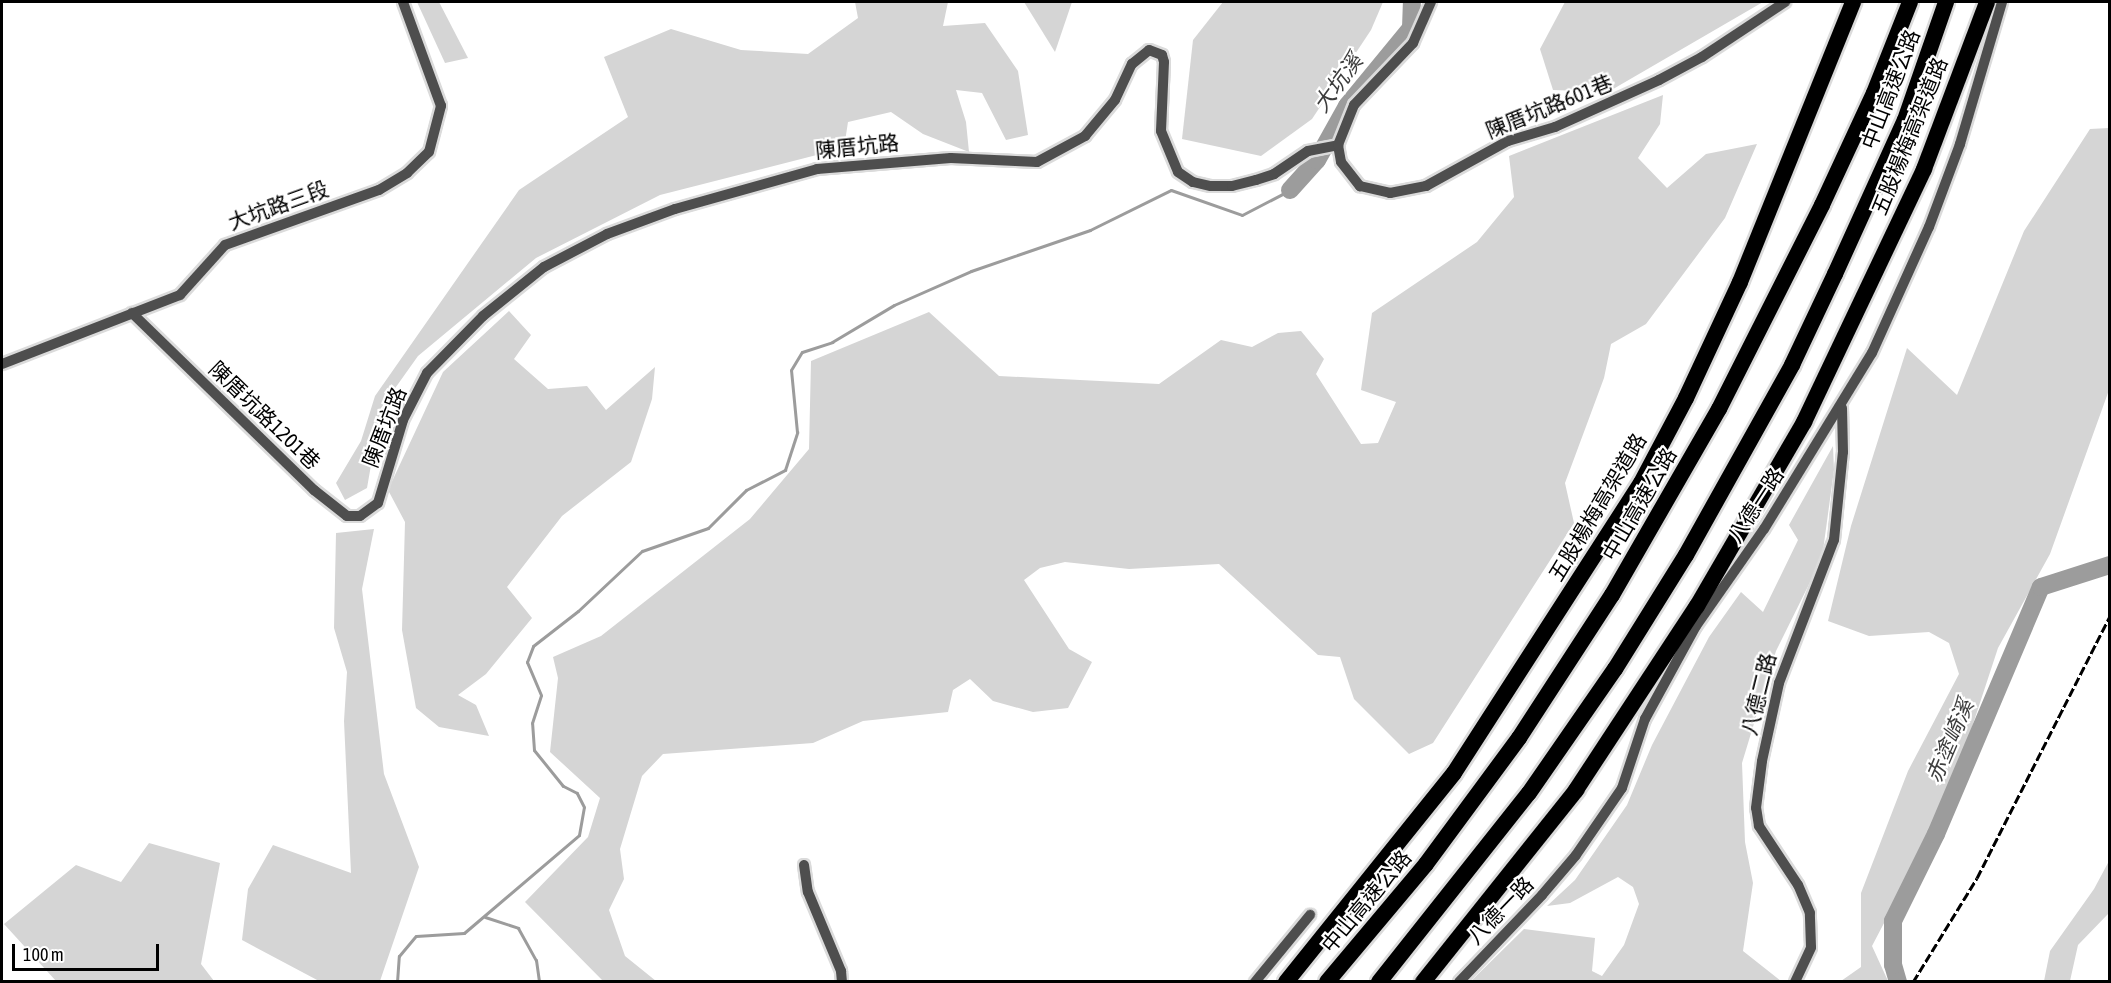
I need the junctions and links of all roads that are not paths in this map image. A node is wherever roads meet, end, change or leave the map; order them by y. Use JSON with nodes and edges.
{"nodes":[{"id":1,"x":403,"y":2,"type":"edge"},
{"id":2,"x":1431,"y":2,"type":"edge"},
{"id":3,"x":1785,"y":2,"type":"edge"},
{"id":4,"x":1853,"y":2,"type":"edge"},
{"id":5,"x":1910,"y":2,"type":"edge"},
{"id":6,"x":1946,"y":2,"type":"edge"},
{"id":7,"x":1987,"y":2,"type":"edge"},
{"id":8,"x":2002,"y":2,"type":"edge"},
{"id":9,"x":1336,"y":145,"type":"junction"},
{"id":10,"x":132,"y":313,"type":"junction"},
{"id":11,"x":2,"y":364,"type":"edge"},
{"id":12,"x":1841,"y":406,"type":"junction"},
{"id":13,"x":378,"y":503,"type":"joint"},
{"id":14,"x":804,"y":865,"type":"dead end"},
{"id":15,"x":1310,"y":915,"type":"dead end"},
{"id":16,"x":842,"y":981,"type":"edge"},
{"id":17,"x":1255,"y":981,"type":"edge"},
{"id":18,"x":1286,"y":981,"type":"edge"},
{"id":19,"x":1327,"y":981,"type":"edge"},
{"id":20,"x":1379,"y":981,"type":"edge"},
{"id":21,"x":1423,"y":981,"type":"edge"},
{"id":22,"x":1459,"y":981,"type":"edge"},
{"id":23,"x":1795,"y":981,"type":"edge"}],
"edges":[{"from":1,"to":10,"type":"street","name":"大坑路三段"},
{"from":2,"to":9,"type":"street"},
{"from":3,"to":9,"type":"street","name":"陳厝坑路601巷"},
{"from":4,"to":18,"type":"highway","name":"五股楊梅高架道路"},
{"from":5,"to":19,"type":"highway","name":"中山高速公路"},
{"from":6,"to":20,"type":"highway","name":"中山高速公路"},
{"from":7,"to":21,"type":"highway","name":"五股楊梅高架道路"},
{"from":8,"to":12,"type":"street","name":"八德一路"},
{"from":9,"to":13,"type":"street","name":"陳厝坑路"},
{"from":10,"to":11,"type":"street","name":"大坑路三段"},
{"from":10,"to":13,"type":"street","name":"陳厝坑路1201巷"},
{"from":12,"to":22,"type":"street","name":"八德一路"},
{"from":12,"to":23,"type":"street","name":"八德二路"},
{"from":14,"to":16,"type":"street"},
{"from":15,"to":17,"type":"street"}]}
